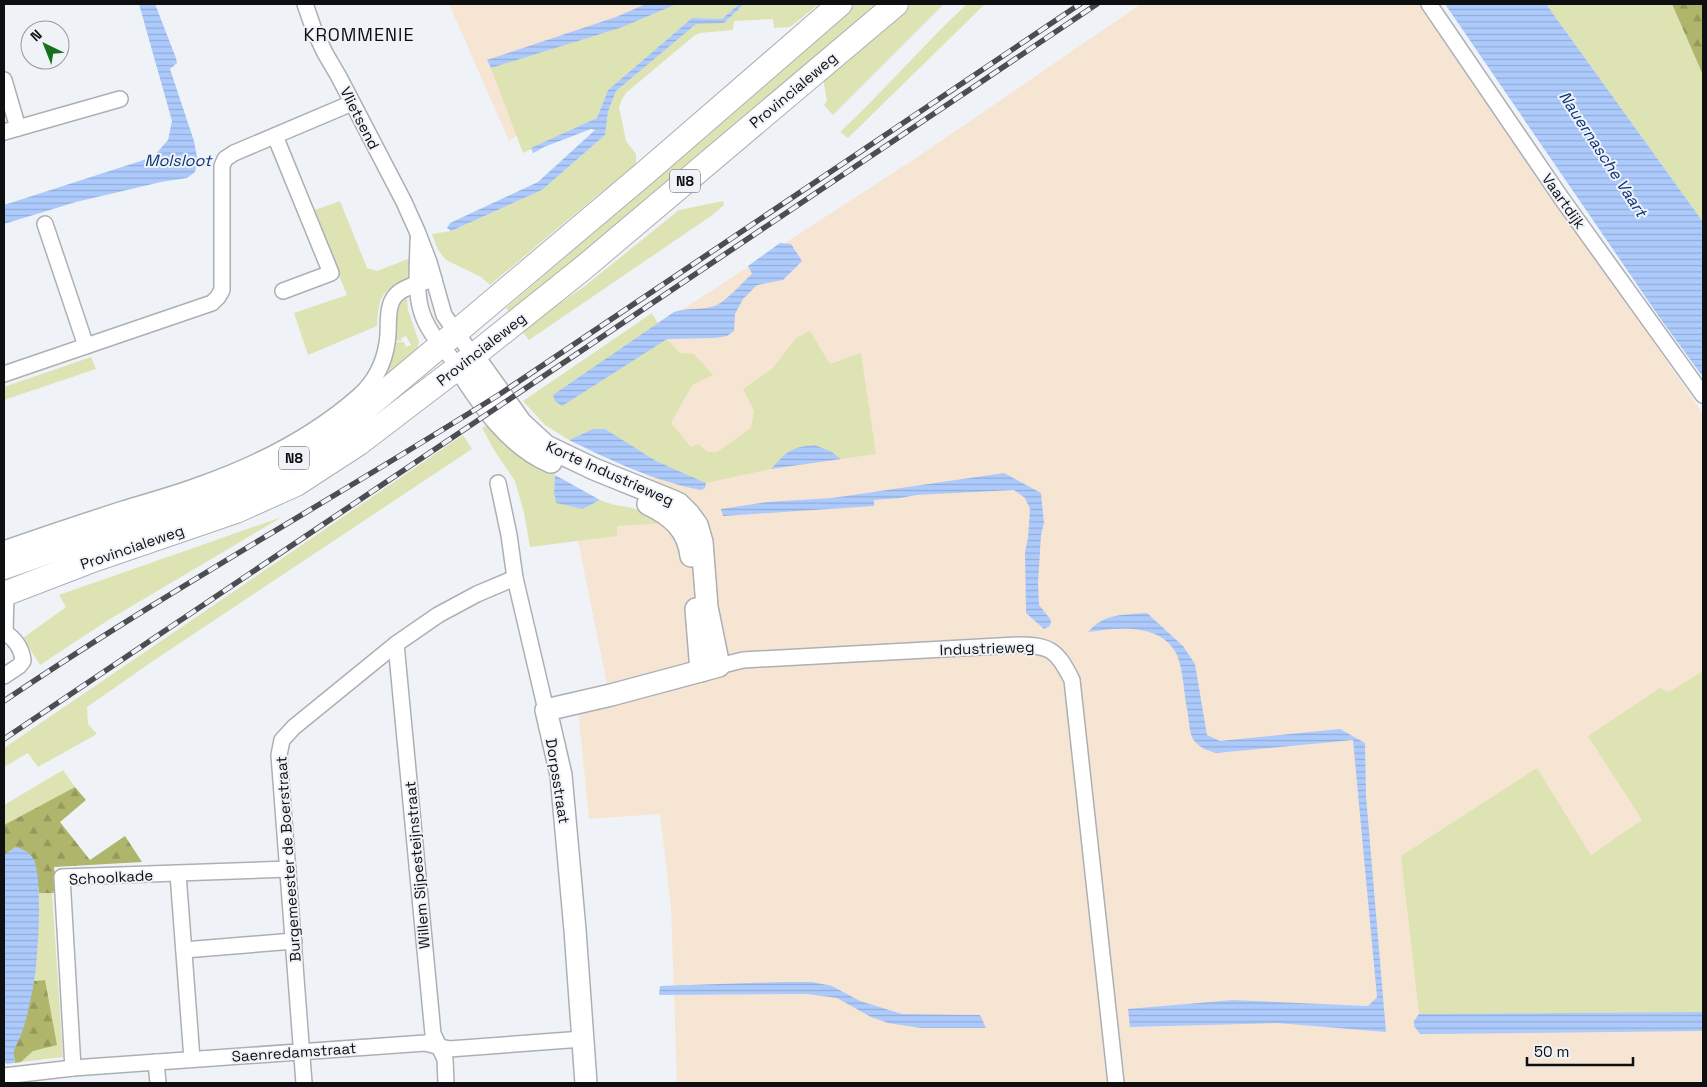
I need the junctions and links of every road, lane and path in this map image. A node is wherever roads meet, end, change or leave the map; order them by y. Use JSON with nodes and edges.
{"nodes":[{"id":1,"x":305,"y":4,"type":"edge"},
{"id":2,"x":840,"y":4,"type":"edge"},
{"id":3,"x":896,"y":4,"type":"edge"},
{"id":4,"x":1429,"y":4,"type":"edge"},
{"id":5,"x":4,"y":80,"type":"edge"},
{"id":6,"x":120,"y":99,"type":"dead end"},
{"id":7,"x":352,"y":103,"type":"junction"},
{"id":8,"x":11,"y":130,"type":"edge"},
{"id":9,"x":275,"y":136,"type":"junction"},
{"id":10,"x":45,"y":224,"type":"dead end"},
{"id":11,"x":418,"y":231,"type":"junction"},
{"id":12,"x":434,"y":279,"type":"junction"},
{"id":13,"x":417,"y":285,"type":"junction"},
{"id":14,"x":283,"y":291,"type":"dead end"},
{"id":15,"x":449,"y":339,"type":"junction"},
{"id":16,"x":86,"y":346,"type":"junction"},
{"id":17,"x":466,"y":362,"type":"junction"},
{"id":18,"x":4,"y":374,"type":"edge"},
{"id":19,"x":1703,"y":395,"type":"edge"},
{"id":20,"x":498,"y":483,"type":"dead end"},
{"id":21,"x":4,"y":548,"type":"edge"},
{"id":22,"x":4,"y":567,"type":"edge"},
{"id":23,"x":515,"y":578,"type":"junction"},
{"id":24,"x":5,"y":594,"type":"edge"},
{"id":25,"x":4,"y":632,"type":"edge"},
{"id":26,"x":396,"y":644,"type":"junction"},
{"id":27,"x":710,"y":668,"type":"junction"},
{"id":28,"x":4,"y":676,"type":"edge"},
{"id":29,"x":546,"y":710,"type":"junction"},
{"id":30,"x":288,"y":869,"type":"junction"},
{"id":31,"x":178,"y":874,"type":"junction"},
{"id":32,"x":294,"y":941,"type":"junction"},
{"id":33,"x":184,"y":950,"type":"junction"},
{"id":34,"x":583,"y":1039,"type":"junction"},
{"id":35,"x":438,"y":1046,"type":"junction"},
{"id":36,"x":302,"y":1052,"type":"junction"},
{"id":37,"x":192,"y":1059,"type":"junction"},
{"id":38,"x":156,"y":1062,"type":"junction"},
{"id":39,"x":73,"y":1068,"type":"junction"},
{"id":40,"x":4,"y":1076,"type":"edge"},
{"id":41,"x":31,"y":1078,"type":"edge"},
{"id":42,"x":158,"y":1083,"type":"edge"},
{"id":43,"x":304,"y":1083,"type":"edge"},
{"id":44,"x":446,"y":1083,"type":"edge"},
{"id":45,"x":586,"y":1083,"type":"edge"},
{"id":46,"x":1116,"y":1083,"type":"edge"}],
"edges":[{"from":1,"to":7,"type":"street","name":"Vlietsend"},
{"from":2,"to":15,"type":"main road","name":"Provincialeweg","number":"N8"},
{"from":3,"to":17,"type":"main road","name":"Provincialeweg","number":"N8"},
{"from":4,"to":19,"type":"street","name":"Vaartdijk"},
{"from":5,"to":8,"type":"street"},
{"from":6,"to":8,"type":"street"},
{"from":7,"to":9,"type":"street"},
{"from":7,"to":11,"type":"street","name":"Vlietsend"},
{"from":9,"to":14,"type":"street"},
{"from":9,"to":16,"type":"street"},
{"from":10,"to":16,"type":"street"},
{"from":11,"to":12,"type":"street","name":"Vlietsend"},
{"from":11,"to":13,"type":"street","name":"Vlietsend"},
{"from":12,"to":13,"type":"street"},
{"from":12,"to":15,"type":"street","name":"Vlietsend"},
{"from":13,"to":15,"type":"street","name":"Vlietsend"},
{"from":13,"to":21,"type":"street"},
{"from":15,"to":17,"type":"street","name":"Vlietsend"},
{"from":15,"to":22,"type":"main road","name":"Provincialeweg","number":"N8"},
{"from":16,"to":18,"type":"street"},
{"from":17,"to":24,"type":"main road","name":"Provincialeweg","number":"N8"},
{"from":17,"to":27,"type":"street","name":"Korte Industrieweg"},
{"from":20,"to":23,"type":"street","name":"Dorpsstraat"},
{"from":23,"to":26,"type":"street","name":"Burgemeester de Boerstraat"},
{"from":23,"to":29,"type":"street","name":"Dorpsstraat"},
{"from":24,"to":25,"type":"street","name":"Provincialeweg"},
{"from":25,"to":28,"type":"street"},
{"from":26,"to":30,"type":"street","name":"Burgemeester de Boerstraat"},
{"from":26,"to":35,"type":"street","name":"Willem Sijpesteijnstraat"},
{"from":27,"to":29,"type":"street","name":"Industrieweg"},
{"from":27,"to":46,"type":"street","name":"Industrieweg"},
{"from":29,"to":34,"type":"street","name":"Dorpsstraat"},
{"from":30,"to":31,"type":"street","name":"Schoolkade"},
{"from":30,"to":32,"type":"street","name":"Burgemeester de Boerstraat"},
{"from":31,"to":33,"type":"street"},
{"from":31,"to":39,"type":"street","name":"Schoolkade"},
{"from":32,"to":33,"type":"street"},
{"from":32,"to":36,"type":"street","name":"Burgemeester de Boerstraat"},
{"from":33,"to":37,"type":"street"},
{"from":34,"to":35,"type":"street","name":"Saenredamstraat"},
{"from":34,"to":45,"type":"street","name":"Dorpsstraat"},
{"from":35,"to":36,"type":"street","name":"Saenredamstraat"},
{"from":35,"to":44,"type":"street","name":"Willem Sijpesteijnstraat"},
{"from":36,"to":37,"type":"street","name":"Saenredamstraat"},
{"from":36,"to":43,"type":"street","name":"Burgemeester de Boerstraat"},
{"from":37,"to":38,"type":"street","name":"Saenredamstraat"},
{"from":38,"to":39,"type":"street","name":"Saenredamstraat"},
{"from":38,"to":42,"type":"street"},
{"from":39,"to":41,"type":"street","name":"Saenredamstraat"},
{"from":40,"to":41,"type":"street","name":"Saenredamstraat"}]}
